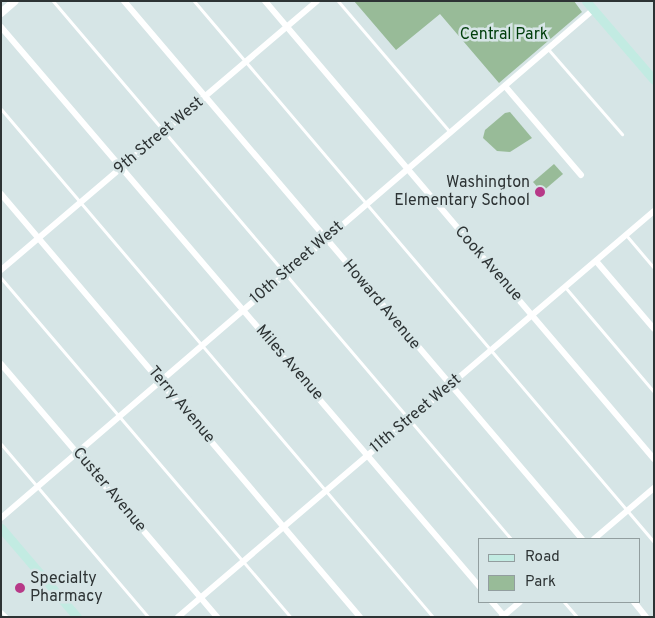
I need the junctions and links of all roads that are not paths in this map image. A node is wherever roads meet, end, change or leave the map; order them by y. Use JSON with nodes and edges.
{"nodes":[{"id":1,"x":14,"y":1,"type":"edge"},
{"id":2,"x":53,"y":1,"type":"edge"},
{"id":3,"x":124,"y":1,"type":"edge"},
{"id":4,"x":194,"y":1,"type":"edge"},
{"id":5,"x":265,"y":1,"type":"edge"},
{"id":6,"x":317,"y":1,"type":"edge"},
{"id":7,"x":338,"y":1,"type":"edge"},
{"id":8,"x":586,"y":1,"type":"edge"},
{"id":9,"x":593,"y":10,"type":"junction"},
{"id":10,"x":1,"y":12,"type":"edge"},
{"id":11,"x":1,"y":27,"type":"edge"},
{"id":12,"x":287,"y":28,"type":"junction"},
{"id":13,"x":548,"y":49,"type":"junction"},
{"id":14,"x":246,"y":63,"type":"junction"},
{"id":15,"x":654,"y":80,"type":"edge"},
{"id":16,"x":504,"y":86,"type":"junction"},
{"id":17,"x":206,"y":97,"type":"junction"},
{"id":18,"x":1,"y":109,"type":"edge"},
{"id":19,"x":164,"y":132,"type":"junction"},
{"id":20,"x":450,"y":132,"type":"junction"},
{"id":21,"x":622,"y":134,"type":"dead end"},
{"id":22,"x":122,"y":168,"type":"junction"},
{"id":23,"x":407,"y":169,"type":"junction"},
{"id":24,"x":581,"y":175,"type":"dead end"},
{"id":25,"x":1,"y":194,"type":"edge"},
{"id":26,"x":80,"y":202,"type":"junction"},
{"id":27,"x":366,"y":204,"type":"junction"},
{"id":28,"x":654,"y":211,"type":"edge"},
{"id":29,"x":626,"y":235,"type":"junction"},
{"id":30,"x":40,"y":239,"type":"junction"},
{"id":31,"x":326,"y":239,"type":"junction"},
{"id":32,"x":596,"y":260,"type":"junction"},
{"id":33,"x":654,"y":268,"type":"edge"},
{"id":34,"x":1,"y":270,"type":"edge"},
{"id":35,"x":285,"y":274,"type":"junction"},
{"id":36,"x":1,"y":278,"type":"edge"},
{"id":37,"x":565,"y":287,"type":"junction"},
{"id":38,"x":242,"y":310,"type":"junction"},
{"id":39,"x":532,"y":315,"type":"junction"},
{"id":40,"x":654,"y":329,"type":"edge"},
{"id":41,"x":202,"y":345,"type":"junction"},
{"id":42,"x":491,"y":350,"type":"junction"},
{"id":43,"x":1,"y":364,"type":"edge"},
{"id":44,"x":160,"y":380,"type":"junction"},
{"id":45,"x":449,"y":386,"type":"junction"},
{"id":46,"x":654,"y":392,"type":"edge"},
{"id":47,"x":120,"y":415,"type":"junction"},
{"id":48,"x":410,"y":419,"type":"junction"},
{"id":49,"x":1,"y":444,"type":"edge"},
{"id":50,"x":76,"y":452,"type":"junction"},
{"id":51,"x":368,"y":455,"type":"junction"},
{"id":52,"x":654,"y":458,"type":"edge"},
{"id":53,"x":37,"y":486,"type":"junction"},
{"id":54,"x":654,"y":488,"type":"edge"},
{"id":55,"x":326,"y":491,"type":"junction"},
{"id":56,"x":627,"y":511,"type":"junction"},
{"id":57,"x":1,"y":518,"type":"edge"},
{"id":58,"x":284,"y":526,"type":"junction"},
{"id":59,"x":1,"y":528,"type":"edge"},
{"id":60,"x":510,"y":538,"type":"edge"},
{"id":61,"x":581,"y":538,"type":"edge"},
{"id":62,"x":595,"y":538,"type":"edge"},
{"id":63,"x":654,"y":542,"type":"edge"},
{"id":64,"x":244,"y":560,"type":"junction"},
{"id":65,"x":478,"y":585,"type":"edge"},
{"id":66,"x":200,"y":598,"type":"junction"},
{"id":67,"x":493,"y":603,"type":"edge"},
{"id":68,"x":519,"y":603,"type":"edge"},
{"id":69,"x":565,"y":603,"type":"edge"},
{"id":70,"x":635,"y":603,"type":"edge"},
{"id":71,"x":1,"y":611,"type":"edge"},
{"id":72,"x":504,"y":616,"type":"edge"},
{"id":73,"x":6,"y":617,"type":"edge"},
{"id":74,"x":77,"y":617,"type":"edge"},
{"id":75,"x":148,"y":617,"type":"edge"},
{"id":76,"x":178,"y":617,"type":"edge"},
{"id":77,"x":217,"y":617,"type":"edge"},
{"id":78,"x":291,"y":617,"type":"edge"},
{"id":79,"x":360,"y":617,"type":"edge"},
{"id":80,"x":433,"y":617,"type":"edge"},
{"id":81,"x":576,"y":617,"type":"edge"},
{"id":82,"x":646,"y":617,"type":"edge"}],
"edges":[{"from":1,"to":10,"type":"street"},
{"from":2,"to":19,"type":"lane"},
{"from":3,"to":17,"type":"street","name":"Howard Avenue"},
{"from":4,"to":14,"type":"lane"},
{"from":5,"to":12,"type":"street","name":"Cook Avenue"},
{"from":6,"to":12,"type":"street","name":"9th Street West"},
{"from":7,"to":20,"type":"lane"},
{"from":8,"to":9,"type":"main road"},
{"from":9,"to":13,"type":"street","name":"10th Street West"},
{"from":9,"to":15,"type":"main road"},
{"from":11,"to":22,"type":"street","name":"Miles Avenue"},
{"from":12,"to":14,"type":"street","name":"9th Street West"},
{"from":12,"to":23,"type":"street","name":"Cook Avenue"},
{"from":13,"to":16,"type":"street","name":"10th Street West"},
{"from":13,"to":21,"type":"lane"},
{"from":14,"to":17,"type":"street","name":"9th Street West"},
{"from":14,"to":27,"type":"lane"},
{"from":16,"to":20,"type":"street","name":"10th Street West"},
{"from":16,"to":24,"type":"street"},
{"from":17,"to":19,"type":"street","name":"9th Street West"},
{"from":17,"to":31,"type":"street","name":"Howard Avenue"},
{"from":18,"to":26,"type":"lane"},
{"from":19,"to":22,"type":"street","name":"9th Street West"},
{"from":19,"to":35,"type":"lane"},
{"from":20,"to":23,"type":"street","name":"10th Street West"},
{"from":22,"to":26,"type":"street","name":"9th Street West"},
{"from":22,"to":38,"type":"street","name":"Miles Avenue"},
{"from":23,"to":27,"type":"street","name":"10th Street West"},
{"from":23,"to":39,"type":"street","name":"Cook Avenue"},
{"from":25,"to":30,"type":"street","name":"Terry Avenue"},
{"from":26,"to":30,"type":"street","name":"9th Street West"},
{"from":26,"to":41,"type":"lane"},
{"from":27,"to":31,"type":"street","name":"10th Street West"},
{"from":27,"to":42,"type":"lane"},
{"from":28,"to":29,"type":"street","name":"11th Street West"},
{"from":29,"to":32,"type":"street","name":"11th Street West"},
{"from":29,"to":33,"type":"lane"},
{"from":30,"to":34,"type":"street","name":"9th Street West"},
{"from":30,"to":44,"type":"street","name":"Terry Avenue"},
{"from":31,"to":35,"type":"street","name":"10th Street West"},
{"from":31,"to":45,"type":"street","name":"Howard Avenue"},
{"from":32,"to":37,"type":"street","name":"11th Street West"},
{"from":32,"to":40,"type":"street"},
{"from":35,"to":38,"type":"street","name":"10th Street West"},
{"from":35,"to":48,"type":"lane"},
{"from":36,"to":47,"type":"lane"},
{"from":37,"to":39,"type":"street","name":"11th Street West"},
{"from":37,"to":46,"type":"lane"},
{"from":38,"to":41,"type":"street","name":"10th Street West"},
{"from":38,"to":51,"type":"street","name":"Miles Avenue"},
{"from":39,"to":42,"type":"street","name":"11th Street West"},
{"from":39,"to":52,"type":"street","name":"Cook Avenue"},
{"from":41,"to":44,"type":"street","name":"10th Street West"},
{"from":41,"to":55,"type":"lane"},
{"from":42,"to":45,"type":"street","name":"11th Street West"},
{"from":42,"to":56,"type":"lane"},
{"from":43,"to":50,"type":"street","name":"Custer Avenue"},
{"from":44,"to":47,"type":"street","name":"10th Street West"},
{"from":44,"to":58,"type":"street","name":"Terry Avenue"},
{"from":45,"to":48,"type":"street","name":"11th Street West"},
{"from":45,"to":61,"type":"street","name":"Howard Avenue"},
{"from":47,"to":50,"type":"street","name":"10th Street West"},
{"from":47,"to":64,"type":"lane"},
{"from":48,"to":51,"type":"street","name":"11th Street West"},
{"from":48,"to":60,"type":"lane"},
{"from":49,"to":53,"type":"lane"},
{"from":50,"to":53,"type":"street","name":"10th Street West"},
{"from":50,"to":66,"type":"street","name":"Custer Avenue"},
{"from":51,"to":55,"type":"street","name":"11th Street West"},
{"from":51,"to":65,"type":"street","name":"Miles Avenue"},
{"from":53,"to":57,"type":"street","name":"10th Street West"},
{"from":53,"to":75,"type":"lane"},
{"from":54,"to":56,"type":"street"},
{"from":55,"to":58,"type":"street","name":"11th Street West"},
{"from":55,"to":80,"type":"lane"},
{"from":56,"to":62,"type":"street"},
{"from":56,"to":63,"type":"lane"},
{"from":58,"to":64,"type":"street","name":"11th Street West"},
{"from":58,"to":79,"type":"street","name":"Terry Avenue"},
{"from":59,"to":74,"type":"main road"},
{"from":64,"to":66,"type":"street","name":"11th Street West"},
{"from":64,"to":78,"type":"lane"},
{"from":66,"to":76,"type":"street","name":"11th Street West"},
{"from":66,"to":77,"type":"street","name":"Custer Avenue"},
{"from":67,"to":72,"type":"street"},
{"from":68,"to":72,"type":"street"},
{"from":69,"to":81,"type":"lane"},
{"from":70,"to":82,"type":"street"},
{"from":71,"to":73,"type":"lane"}]}
